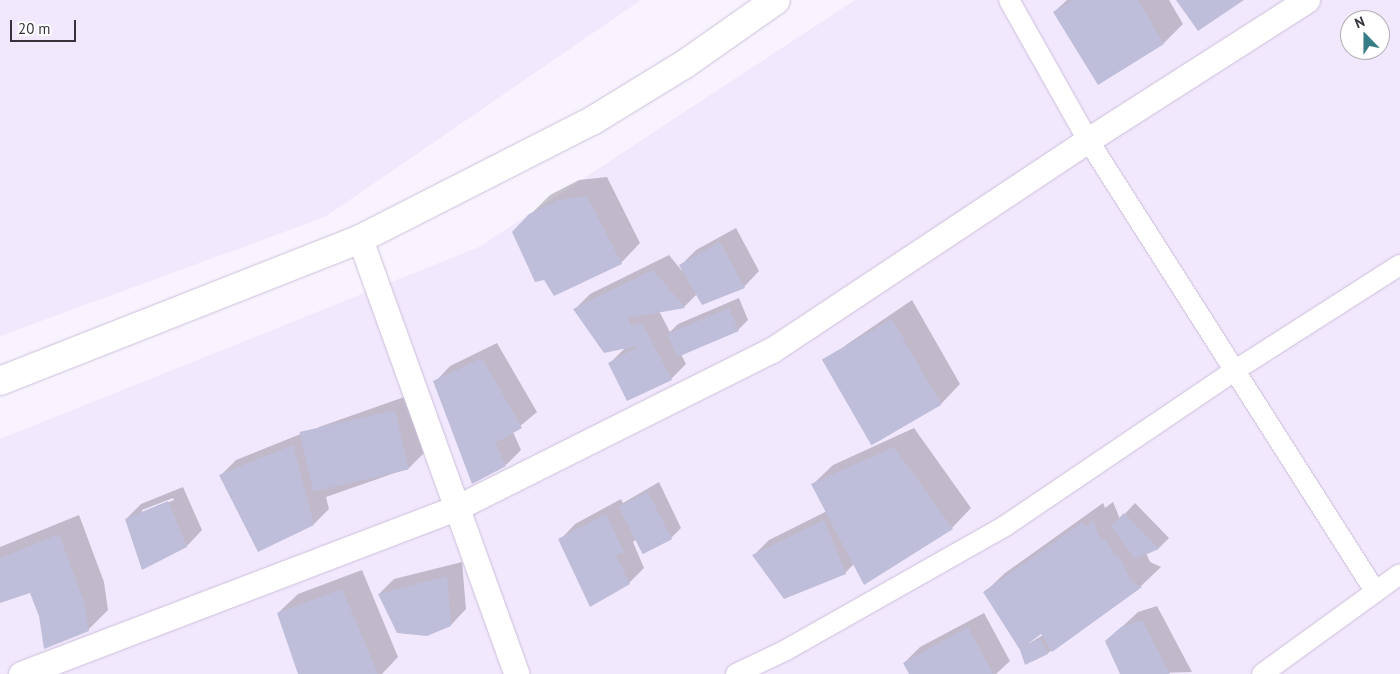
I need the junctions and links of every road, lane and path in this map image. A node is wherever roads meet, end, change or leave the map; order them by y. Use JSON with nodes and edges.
{"nodes":[{"id":1,"x":776,"y":0,"type":"edge"},
{"id":2,"x":1009,"y":0,"type":"edge"},
{"id":3,"x":1307,"y":0,"type":"edge"},
{"id":4,"x":1088,"y":140,"type":"junction"},
{"id":5,"x":360,"y":239,"type":"junction"},
{"id":6,"x":1400,"y":265,"type":"edge"},
{"id":7,"x":1234,"y":371,"type":"junction"},
{"id":8,"x":0,"y":381,"type":"edge"},
{"id":9,"x":458,"y":507,"type":"junction"},
{"id":10,"x":1400,"y":574,"type":"edge"},
{"id":11,"x":1376,"y":591,"type":"junction"},
{"id":12,"x":21,"y":674,"type":"edge"},
{"id":13,"x":517,"y":674,"type":"edge"},
{"id":14,"x":736,"y":674,"type":"edge"},
{"id":15,"x":1262,"y":674,"type":"edge"}],
"edges":[{"from":1,"to":5,"type":"main road"},
{"from":2,"to":4,"type":"street"},
{"from":3,"to":4,"type":"street"},
{"from":4,"to":7,"type":"street"},
{"from":4,"to":9,"type":"street"},
{"from":5,"to":8,"type":"main road"},
{"from":5,"to":9,"type":"street"},
{"from":6,"to":7,"type":"street"},
{"from":7,"to":11,"type":"street"},
{"from":7,"to":14,"type":"street"},
{"from":9,"to":12,"type":"street"},
{"from":9,"to":13,"type":"street"},
{"from":10,"to":11,"type":"street"},
{"from":11,"to":15,"type":"street"}]}
